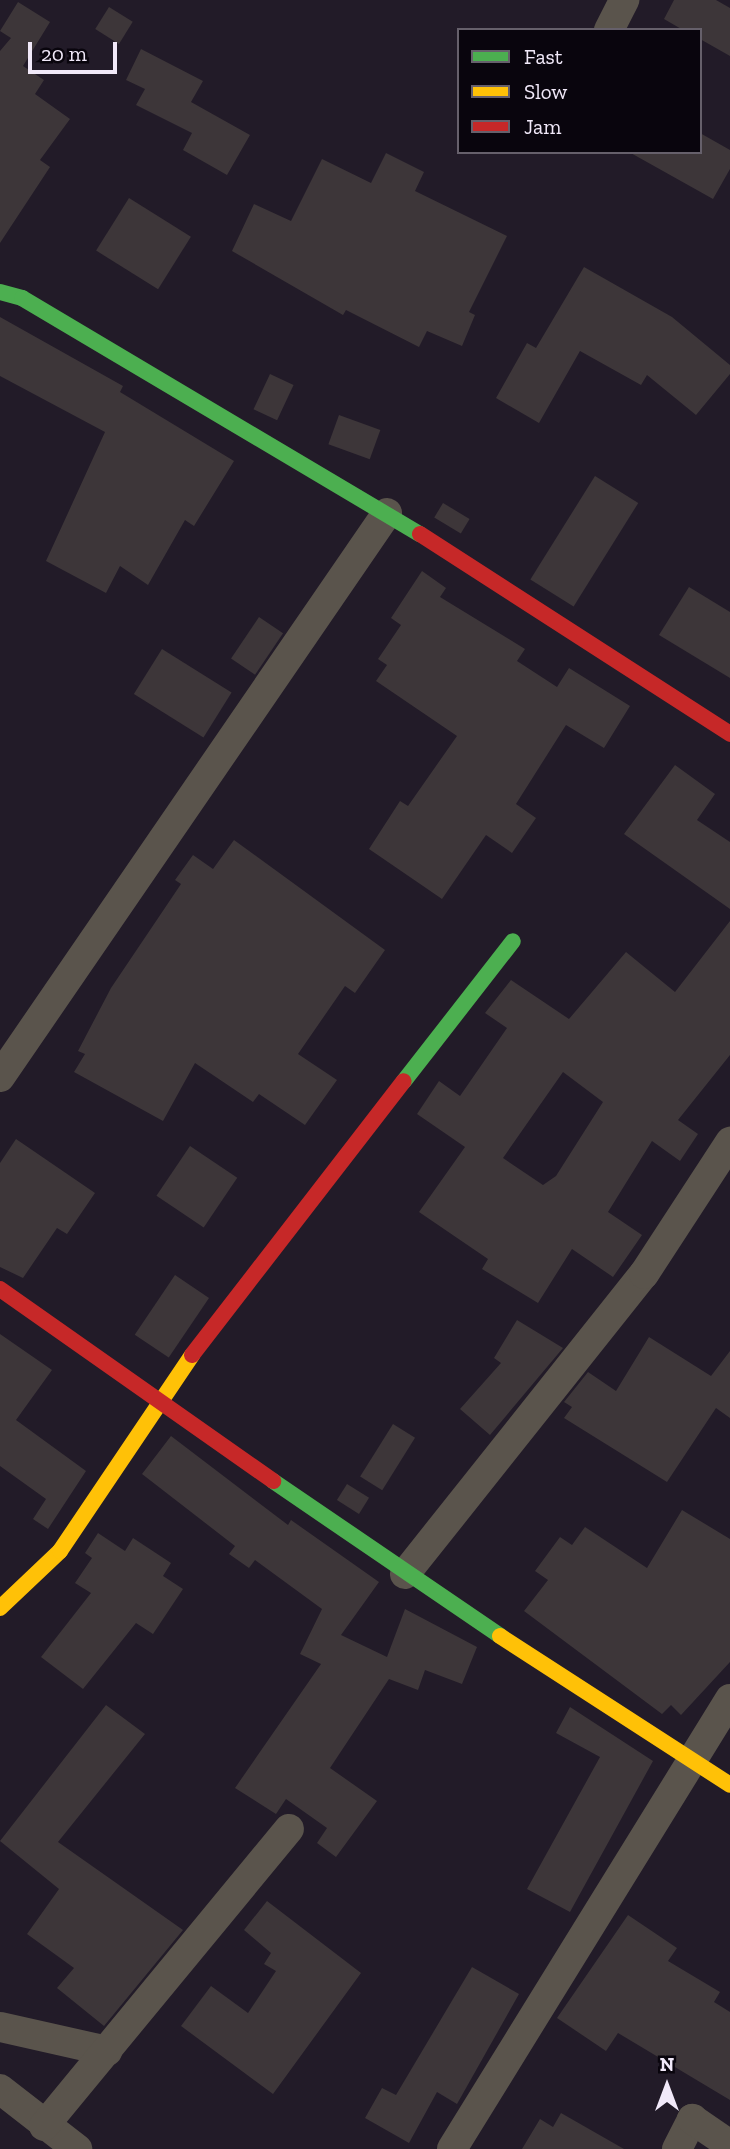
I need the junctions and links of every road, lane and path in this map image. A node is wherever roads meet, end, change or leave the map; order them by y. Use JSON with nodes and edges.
{"nodes":[{"id":1,"x":624,"y":0,"type":"edge"},
{"id":2,"x":610,"y":28,"type":"edge"},
{"id":3,"x":0,"y":292,"type":"edge"},
{"id":4,"x":387,"y":513,"type":"junction"},
{"id":5,"x":730,"y":734,"type":"edge"},
{"id":6,"x":513,"y":941,"type":"dead end"},
{"id":7,"x":2,"y":1070,"type":"edge"},
{"id":8,"x":730,"y":1142,"type":"edge"},
{"id":9,"x":0,"y":1289,"type":"edge"},
{"id":10,"x":159,"y":1398,"type":"junction"},
{"id":11,"x":405,"y":1574,"type":"junction"},
{"id":12,"x":0,"y":1608,"type":"edge"},
{"id":13,"x":730,"y":1699,"type":"edge"},
{"id":14,"x":689,"y":1759,"type":"junction"},
{"id":15,"x":730,"y":1785,"type":"edge"},
{"id":16,"x":289,"y":1829,"type":"dead end"},
{"id":17,"x":0,"y":2027,"type":"edge"},
{"id":18,"x":107,"y":2051,"type":"junction"},
{"id":19,"x":6,"y":2105,"type":"edge"},
{"id":20,"x":44,"y":2126,"type":"junction"},
{"id":21,"x":730,"y":2145,"type":"edge"},
{"id":22,"x":77,"y":2149,"type":"edge"},
{"id":23,"x":452,"y":2149,"type":"edge"},
{"id":24,"x":677,"y":2149,"type":"edge"}],
"edges":[{"from":1,"to":2,"type":"street"},
{"from":3,"to":4,"type":"street"},
{"from":4,"to":5,"type":"street"},
{"from":4,"to":7,"type":"street"},
{"from":6,"to":10,"type":"street"},
{"from":8,"to":11,"type":"street"},
{"from":9,"to":10,"type":"street"},
{"from":10,"to":11,"type":"street"},
{"from":10,"to":12,"type":"street"},
{"from":11,"to":14,"type":"street"},
{"from":13,"to":14,"type":"street"},
{"from":14,"to":15,"type":"street"},
{"from":14,"to":23,"type":"street"},
{"from":16,"to":18,"type":"street"},
{"from":17,"to":18,"type":"street"},
{"from":18,"to":20,"type":"street"},
{"from":19,"to":20,"type":"street"},
{"from":20,"to":22,"type":"street"},
{"from":21,"to":24,"type":"street"}]}
